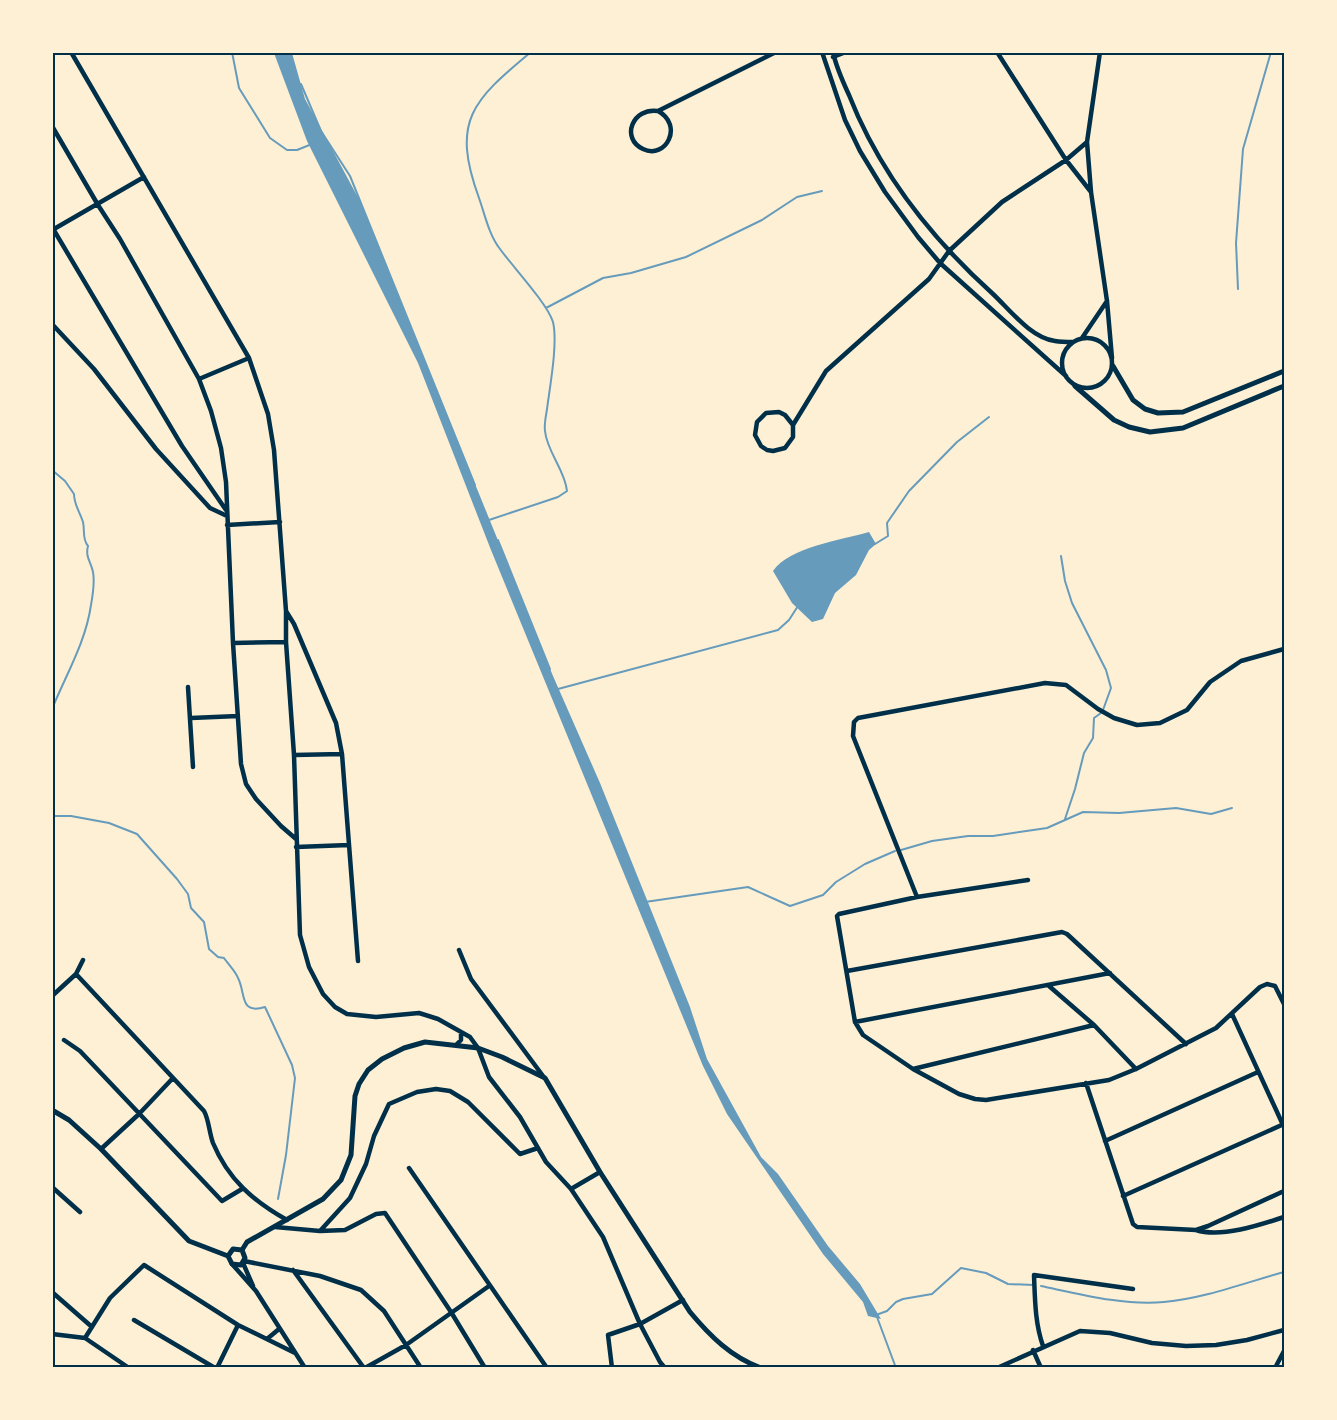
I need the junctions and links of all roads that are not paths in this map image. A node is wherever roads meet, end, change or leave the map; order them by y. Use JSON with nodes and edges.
{"nodes":[{"id":1,"x":71,"y":52,"type":"edge"},
{"id":2,"x":776,"y":52,"type":"edge"},
{"id":3,"x":822,"y":52,"type":"edge"},
{"id":4,"x":846,"y":52,"type":"edge"},
{"id":5,"x":997,"y":52,"type":"edge"},
{"id":6,"x":1100,"y":52,"type":"edge"},
{"id":7,"x":833,"y":55,"type":"edge"},
{"id":8,"x":658,"y":111,"type":"junction"},
{"id":9,"x":52,"y":126,"type":"edge"},
{"id":10,"x":1087,"y":142,"type":"junction"},
{"id":11,"x":1066,"y":160,"type":"junction"},
{"id":12,"x":144,"y":177,"type":"junction"},
{"id":13,"x":1091,"y":192,"type":"junction"},
{"id":14,"x":98,"y":205,"type":"junction"},
{"id":15,"x":53,"y":228,"type":"edge"},
{"id":16,"x":949,"y":251,"type":"junction"},
{"id":17,"x":940,"y":263,"type":"junction"},
{"id":18,"x":1107,"y":301,"type":"junction"},
{"id":19,"x":52,"y":324,"type":"edge"},
{"id":20,"x":1082,"y":338,"type":"junction"},
{"id":21,"x":1073,"y":342,"type":"junction"},
{"id":22,"x":249,"y":358,"type":"junction"},
{"id":23,"x":1112,"y":358,"type":"junction"},
{"id":24,"x":1113,"y":366,"type":"junction"},
{"id":25,"x":1284,"y":371,"type":"edge"},
{"id":26,"x":1066,"y":376,"type":"junction"},
{"id":27,"x":200,"y":379,"type":"junction"},
{"id":28,"x":1075,"y":386,"type":"junction"},
{"id":29,"x":1284,"y":386,"type":"edge"},
{"id":30,"x":793,"y":425,"type":"junction"},
{"id":31,"x":226,"y":513,"type":"junction"},
{"id":32,"x":280,"y":522,"type":"junction"},
{"id":33,"x":227,"y":525,"type":"junction"},
{"id":34,"x":286,"y":611,"type":"junction"},
{"id":35,"x":286,"y":642,"type":"junction"},
{"id":36,"x":232,"y":643,"type":"junction"},
{"id":37,"x":1284,"y":649,"type":"edge"},
{"id":38,"x":188,"y":687,"type":"dead end"},
{"id":39,"x":238,"y":716,"type":"junction"},
{"id":40,"x":191,"y":718,"type":"junction"},
{"id":41,"x":294,"y":754,"type":"junction"},
{"id":42,"x":342,"y":754,"type":"junction"},
{"id":43,"x":193,"y":767,"type":"dead end"},
{"id":44,"x":296,"y":839,"type":"junction"},
{"id":45,"x":349,"y":845,"type":"junction"},
{"id":46,"x":296,"y":847,"type":"junction"},
{"id":47,"x":1028,"y":880,"type":"dead end"},
{"id":48,"x":917,"y":897,"type":"junction"},
{"id":49,"x":459,"y":950,"type":"dead end"},
{"id":50,"x":83,"y":960,"type":"dead end"},
{"id":51,"x":358,"y":961,"type":"dead end"},
{"id":52,"x":847,"y":972,"type":"junction"},
{"id":53,"x":1110,"y":973,"type":"junction"},
{"id":54,"x":76,"y":974,"type":"junction"},
{"id":55,"x":1049,"y":986,"type":"junction"},
{"id":56,"x":52,"y":996,"type":"edge"},
{"id":57,"x":1284,"y":1004,"type":"edge"},
{"id":58,"x":1232,"y":1014,"type":"junction"},
{"id":59,"x":855,"y":1022,"type":"junction"},
{"id":60,"x":1094,"y":1024,"type":"junction"},
{"id":61,"x":461,"y":1032,"type":"junction"},
{"id":62,"x":64,"y":1040,"type":"dead end"},
{"id":63,"x":1186,"y":1044,"type":"junction"},
{"id":64,"x":456,"y":1045,"type":"junction"},
{"id":65,"x":478,"y":1048,"type":"junction"},
{"id":66,"x":913,"y":1069,"type":"junction"},
{"id":67,"x":1136,"y":1069,"type":"junction"},
{"id":68,"x":1258,"y":1071,"type":"junction"},
{"id":69,"x":173,"y":1078,"type":"junction"},
{"id":70,"x":544,"y":1078,"type":"junction"},
{"id":71,"x":1086,"y":1083,"type":"junction"},
{"id":72,"x":52,"y":1110,"type":"edge"},
{"id":73,"x":139,"y":1114,"type":"junction"},
{"id":74,"x":1284,"y":1124,"type":"edge"},
{"id":75,"x":1105,"y":1141,"type":"junction"},
{"id":76,"x":538,"y":1148,"type":"junction"},
{"id":77,"x":101,"y":1149,"type":"junction"},
{"id":78,"x":410,"y":1168,"type":"dead end"},
{"id":79,"x":600,"y":1172,"type":"junction"},
{"id":80,"x":52,"y":1187,"type":"edge"},
{"id":81,"x":571,"y":1189,"type":"junction"},
{"id":82,"x":242,"y":1190,"type":"junction"},
{"id":83,"x":1284,"y":1191,"type":"edge"},
{"id":84,"x":1124,"y":1196,"type":"junction"},
{"id":85,"x":80,"y":1212,"type":"dead end"},
{"id":86,"x":1284,"y":1217,"type":"edge"},
{"id":87,"x":287,"y":1220,"type":"junction"},
{"id":88,"x":275,"y":1227,"type":"junction"},
{"id":89,"x":1196,"y":1230,"type":"junction"},
{"id":90,"x":320,"y":1231,"type":"junction"},
{"id":91,"x":242,"y":1250,"type":"junction"},
{"id":92,"x":228,"y":1256,"type":"junction"},
{"id":93,"x":244,"y":1262,"type":"junction"},
{"id":94,"x":232,"y":1264,"type":"junction"},
{"id":95,"x":293,"y":1270,"type":"junction"},
{"id":96,"x":489,"y":1286,"type":"junction"},
{"id":97,"x":1133,"y":1289,"type":"dead end"},
{"id":98,"x":256,"y":1291,"type":"junction"},
{"id":99,"x":52,"y":1292,"type":"edge"},
{"id":100,"x":683,"y":1300,"type":"junction"},
{"id":101,"x":451,"y":1312,"type":"junction"},
{"id":102,"x":134,"y":1320,"type":"dead end"},
{"id":103,"x":640,"y":1324,"type":"junction"},
{"id":104,"x":238,"y":1325,"type":"junction"},
{"id":105,"x":92,"y":1327,"type":"junction"},
{"id":106,"x":279,"y":1329,"type":"junction"},
{"id":107,"x":1284,"y":1330,"type":"edge"},
{"id":108,"x":52,"y":1334,"type":"edge"},
{"id":109,"x":85,"y":1338,"type":"junction"},
{"id":110,"x":267,"y":1339,"type":"junction"},
{"id":111,"x":406,"y":1345,"type":"junction"},
{"id":112,"x":1044,"y":1347,"type":"junction"},
{"id":113,"x":1033,"y":1350,"type":"junction"},
{"id":114,"x":1284,"y":1351,"type":"edge"},
{"id":115,"x":295,"y":1353,"type":"junction"},
{"id":116,"x":660,"y":1365,"type":"edge"},
{"id":117,"x":129,"y":1368,"type":"edge"},
{"id":118,"x":216,"y":1368,"type":"edge"},
{"id":119,"x":305,"y":1368,"type":"edge"},
{"id":120,"x":364,"y":1368,"type":"edge"},
{"id":121,"x":421,"y":1368,"type":"edge"},
{"id":122,"x":485,"y":1368,"type":"edge"},
{"id":123,"x":547,"y":1368,"type":"edge"},
{"id":124,"x":612,"y":1368,"type":"edge"},
{"id":125,"x":665,"y":1368,"type":"edge"},
{"id":126,"x":761,"y":1368,"type":"edge"},
{"id":127,"x":997,"y":1368,"type":"edge"},
{"id":128,"x":1041,"y":1368,"type":"edge"},
{"id":129,"x":1275,"y":1368,"type":"edge"}],
"edges":[{"from":1,"to":12,"type":"street"},
{"from":2,"to":8,"type":"street"},
{"from":3,"to":17,"type":"street"},
{"from":4,"to":7,"type":"street"},
{"from":5,"to":11,"type":"street"},
{"from":6,"to":10,"type":"street"},
{"from":7,"to":16,"type":"street"},
{"from":8,"to":8,"type":"street"},
{"from":9,"to":14,"type":"street"},
{"from":10,"to":11,"type":"street"},
{"from":10,"to":13,"type":"street"},
{"from":11,"to":13,"type":"street"},
{"from":11,"to":16,"type":"street"},
{"from":12,"to":14,"type":"street"},
{"from":12,"to":22,"type":"street"},
{"from":13,"to":18,"type":"street"},
{"from":14,"to":15,"type":"street"},
{"from":14,"to":27,"type":"street"},
{"from":15,"to":31,"type":"street"},
{"from":16,"to":17,"type":"street"},
{"from":16,"to":21,"type":"street"},
{"from":17,"to":26,"type":"street"},
{"from":17,"to":30,"type":"street"},
{"from":18,"to":20,"type":"street"},
{"from":18,"to":23,"type":"street"},
{"from":19,"to":31,"type":"street"},
{"from":20,"to":21,"type":"street"},
{"from":20,"to":23,"type":"street"},
{"from":21,"to":26,"type":"street"},
{"from":22,"to":27,"type":"street"},
{"from":22,"to":32,"type":"street"},
{"from":23,"to":24,"type":"street"},
{"from":24,"to":25,"type":"street"},
{"from":24,"to":28,"type":"street"},
{"from":26,"to":28,"type":"street"},
{"from":27,"to":31,"type":"street"},
{"from":28,"to":29,"type":"street"},
{"from":30,"to":30,"type":"street"},
{"from":31,"to":33,"type":"street"},
{"from":32,"to":33,"type":"street"},
{"from":32,"to":34,"type":"street"},
{"from":33,"to":36,"type":"street"},
{"from":34,"to":35,"type":"street"},
{"from":34,"to":42,"type":"street"},
{"from":35,"to":36,"type":"street"},
{"from":35,"to":41,"type":"street"},
{"from":36,"to":39,"type":"street"},
{"from":37,"to":48,"type":"street"},
{"from":38,"to":40,"type":"street"},
{"from":39,"to":40,"type":"street"},
{"from":39,"to":44,"type":"street"},
{"from":40,"to":43,"type":"street"},
{"from":41,"to":42,"type":"street"},
{"from":41,"to":44,"type":"street"},
{"from":42,"to":45,"type":"street"},
{"from":44,"to":46,"type":"street"},
{"from":45,"to":46,"type":"street"},
{"from":45,"to":51,"type":"street"},
{"from":46,"to":61,"type":"street"},
{"from":47,"to":48,"type":"street"},
{"from":48,"to":52,"type":"street"},
{"from":49,"to":70,"type":"street"},
{"from":50,"to":54,"type":"street"},
{"from":52,"to":53,"type":"street"},
{"from":52,"to":59,"type":"street"},
{"from":53,"to":55,"type":"street"},
{"from":53,"to":63,"type":"street"},
{"from":54,"to":56,"type":"street"},
{"from":54,"to":69,"type":"street"},
{"from":55,"to":59,"type":"street"},
{"from":55,"to":60,"type":"street"},
{"from":57,"to":58,"type":"street"},
{"from":58,"to":63,"type":"street"},
{"from":58,"to":68,"type":"street"},
{"from":59,"to":66,"type":"street"},
{"from":60,"to":66,"type":"street"},
{"from":60,"to":67,"type":"street"},
{"from":61,"to":64,"type":"street"},
{"from":61,"to":65,"type":"street"},
{"from":62,"to":73,"type":"street"},
{"from":63,"to":67,"type":"street"},
{"from":64,"to":65,"type":"street"},
{"from":64,"to":87,"type":"street"},
{"from":65,"to":70,"type":"street"},
{"from":65,"to":76,"type":"street"},
{"from":66,"to":71,"type":"street"},
{"from":67,"to":71,"type":"street"},
{"from":68,"to":74,"type":"street"},
{"from":68,"to":75,"type":"street"},
{"from":69,"to":73,"type":"street"},
{"from":69,"to":82,"type":"street"},
{"from":70,"to":79,"type":"street"},
{"from":71,"to":75,"type":"street"},
{"from":72,"to":77,"type":"street"},
{"from":73,"to":77,"type":"street"},
{"from":73,"to":82,"type":"street"},
{"from":74,"to":84,"type":"street"},
{"from":75,"to":84,"type":"street"},
{"from":76,"to":81,"type":"street"},
{"from":76,"to":90,"type":"street"},
{"from":77,"to":92,"type":"street"},
{"from":78,"to":96,"type":"street"},
{"from":79,"to":81,"type":"street"},
{"from":79,"to":100,"type":"street"},
{"from":80,"to":85,"type":"street"},
{"from":81,"to":103,"type":"street"},
{"from":82,"to":87,"type":"street"},
{"from":83,"to":89,"type":"street"},
{"from":84,"to":89,"type":"street"},
{"from":86,"to":89,"type":"street"},
{"from":87,"to":88,"type":"street"},
{"from":88,"to":90,"type":"street"},
{"from":88,"to":91,"type":"street"},
{"from":90,"to":101,"type":"street"},
{"from":91,"to":92,"type":"street"},
{"from":91,"to":93,"type":"street"},
{"from":92,"to":94,"type":"street"},
{"from":93,"to":94,"type":"street"},
{"from":93,"to":95,"type":"street"},
{"from":93,"to":98,"type":"street"},
{"from":94,"to":98,"type":"street"},
{"from":95,"to":111,"type":"street"},
{"from":95,"to":120,"type":"street"},
{"from":96,"to":101,"type":"street"},
{"from":96,"to":123,"type":"street"},
{"from":97,"to":112,"type":"street"},
{"from":98,"to":106,"type":"street"},
{"from":99,"to":105,"type":"street"},
{"from":100,"to":103,"type":"street"},
{"from":100,"to":126,"type":"street"},
{"from":101,"to":111,"type":"street"},
{"from":101,"to":122,"type":"street"},
{"from":102,"to":118,"type":"street"},
{"from":103,"to":116,"type":"street"},
{"from":103,"to":124,"type":"street"},
{"from":104,"to":105,"type":"street"},
{"from":104,"to":110,"type":"street"},
{"from":104,"to":118,"type":"street"},
{"from":105,"to":109,"type":"street"},
{"from":106,"to":110,"type":"street"},
{"from":106,"to":115,"type":"street"},
{"from":107,"to":112,"type":"street"},
{"from":108,"to":109,"type":"street"},
{"from":109,"to":117,"type":"street"},
{"from":110,"to":115,"type":"street"},
{"from":111,"to":120,"type":"street"},
{"from":111,"to":121,"type":"street"},
{"from":112,"to":113,"type":"street"},
{"from":113,"to":127,"type":"street"},
{"from":113,"to":128,"type":"street"},
{"from":114,"to":129,"type":"street"},
{"from":115,"to":119,"type":"street"},
{"from":116,"to":125,"type":"street"}]}
